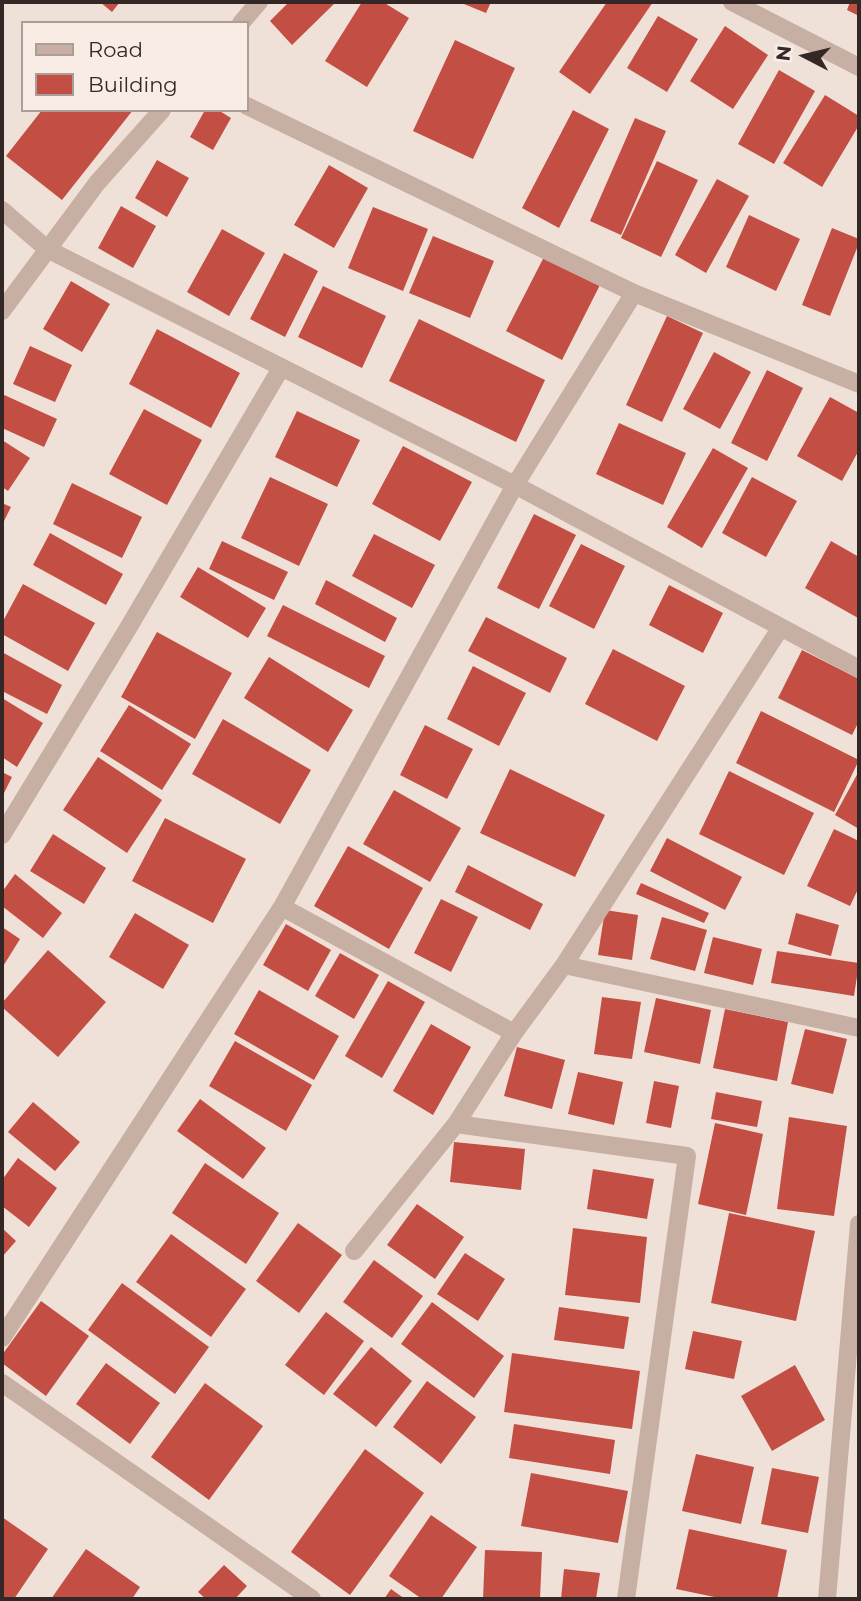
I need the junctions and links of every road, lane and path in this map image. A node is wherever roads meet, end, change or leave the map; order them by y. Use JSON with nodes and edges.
{"nodes":[{"id":1,"x":259,"y":2,"type":"edge"},
{"id":2,"x":732,"y":2,"type":"edge"},
{"id":3,"x":242,"y":21,"type":"edge"},
{"id":4,"x":859,"y":67,"type":"edge"},
{"id":5,"x":248,"y":106,"type":"edge"},
{"id":6,"x":160,"y":112,"type":"edge"},
{"id":7,"x":2,"y":210,"type":"edge"},
{"id":8,"x":47,"y":249,"type":"junction"},
{"id":9,"x":634,"y":293,"type":"junction"},
{"id":10,"x":2,"y":312,"type":"edge"},
{"id":11,"x":281,"y":368,"type":"junction"},
{"id":12,"x":859,"y":384,"type":"edge"},
{"id":13,"x":515,"y":485,"type":"junction"},
{"id":14,"x":780,"y":627,"type":"junction"},
{"id":15,"x":859,"y":669,"type":"edge"},
{"id":16,"x":2,"y":835,"type":"edge"},
{"id":17,"x":282,"y":907,"type":"junction"},
{"id":18,"x":564,"y":965,"type":"junction"},
{"id":19,"x":859,"y":1028,"type":"edge"},
{"id":20,"x":514,"y":1033,"type":"junction"},
{"id":21,"x":456,"y":1124,"type":"junction"},
{"id":22,"x":859,"y":1224,"type":"edge"},
{"id":23,"x":355,"y":1251,"type":"dead end"},
{"id":24,"x":857,"y":1280,"type":"edge"},
{"id":25,"x":2,"y":1338,"type":"edge"},
{"id":26,"x":2,"y":1383,"type":"edge"},
{"id":27,"x":312,"y":1599,"type":"edge"},
{"id":28,"x":626,"y":1599,"type":"edge"},
{"id":29,"x":827,"y":1599,"type":"edge"}],
"edges":[{"from":1,"to":3,"type":"street"},
{"from":2,"to":4,"type":"street"},
{"from":5,"to":9,"type":"street"},
{"from":6,"to":8,"type":"street"},
{"from":7,"to":8,"type":"street"},
{"from":8,"to":10,"type":"street"},
{"from":8,"to":11,"type":"street"},
{"from":9,"to":12,"type":"street"},
{"from":9,"to":13,"type":"street"},
{"from":11,"to":13,"type":"street"},
{"from":11,"to":16,"type":"street"},
{"from":13,"to":14,"type":"street"},
{"from":13,"to":17,"type":"street"},
{"from":14,"to":15,"type":"street"},
{"from":14,"to":18,"type":"street"},
{"from":17,"to":20,"type":"street"},
{"from":17,"to":25,"type":"street"},
{"from":18,"to":19,"type":"street"},
{"from":18,"to":20,"type":"street"},
{"from":20,"to":21,"type":"street"},
{"from":21,"to":23,"type":"street"},
{"from":21,"to":28,"type":"street"},
{"from":22,"to":24,"type":"street"},
{"from":24,"to":29,"type":"street"},
{"from":26,"to":27,"type":"street"}]}
